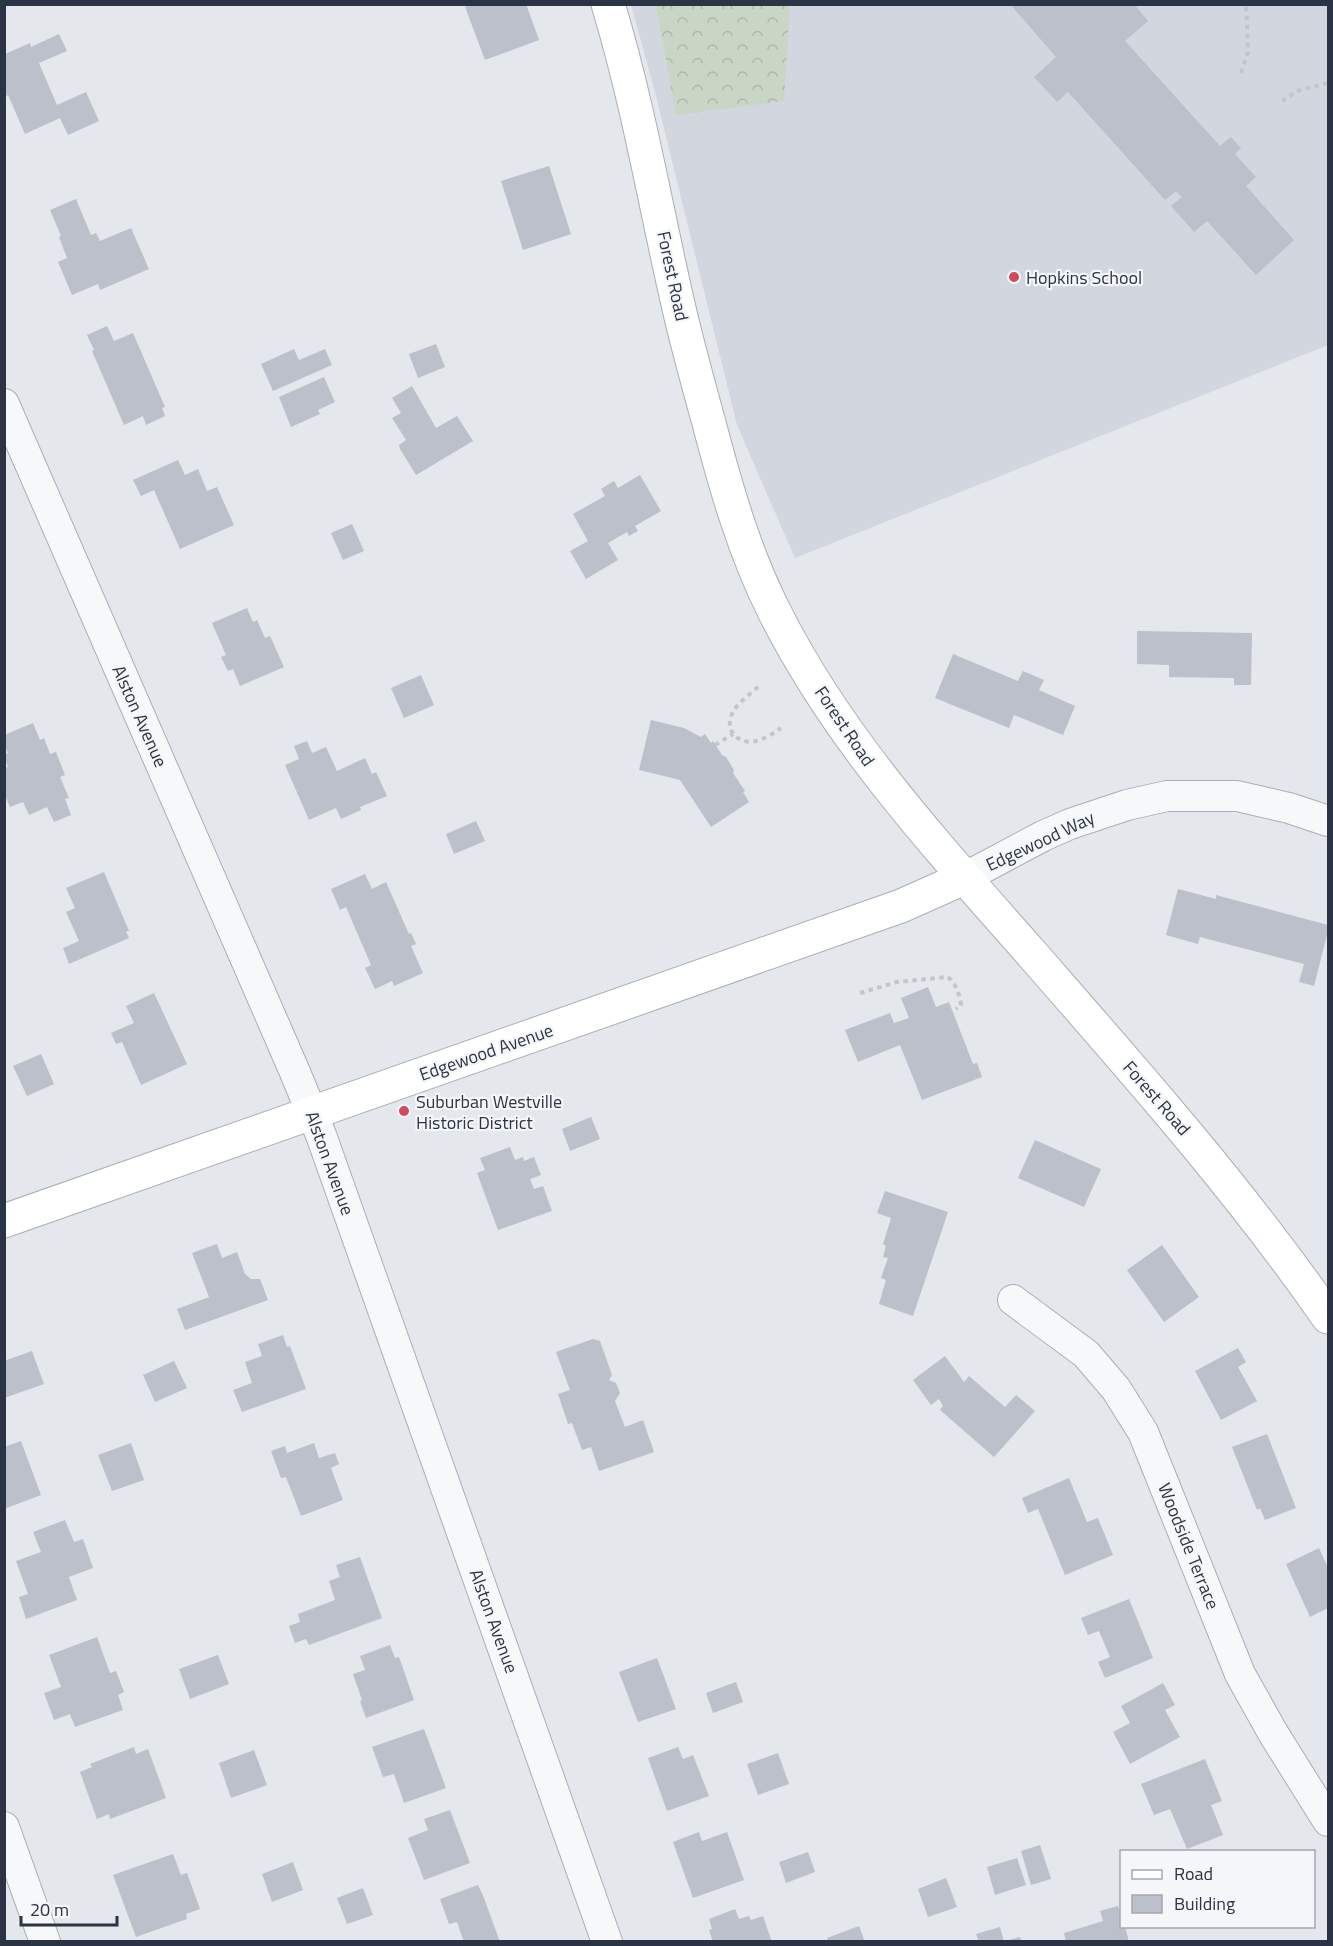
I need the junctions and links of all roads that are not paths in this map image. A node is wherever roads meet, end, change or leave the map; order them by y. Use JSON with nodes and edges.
{"nodes":[{"id":1,"x":608,"y":4,"type":"edge"},
{"id":2,"x":4,"y":404,"type":"edge"},
{"id":3,"x":1329,"y":821,"type":"edge"},
{"id":4,"x":964,"y":878,"type":"junction"},
{"id":5,"x":312,"y":1113,"type":"junction"},
{"id":6,"x":4,"y":1221,"type":"edge"},
{"id":7,"x":1013,"y":1300,"type":"dead end"},
{"id":8,"x":1329,"y":1317,"type":"edge"},
{"id":9,"x":1329,"y":1821,"type":"edge"},
{"id":10,"x":4,"y":1827,"type":"edge"},
{"id":11,"x":45,"y":1941,"type":"edge"},
{"id":12,"x":607,"y":1941,"type":"edge"}],
"edges":[{"from":1,"to":4,"type":"main road","name":"Forest Road"},
{"from":2,"to":5,"type":"street","name":"Alston Avenue"},
{"from":3,"to":4,"type":"street","name":"Edgewood Way"},
{"from":4,"to":5,"type":"main road","name":"Edgewood Avenue"},
{"from":4,"to":8,"type":"main road","name":"Forest Road"},
{"from":5,"to":6,"type":"main road","name":"Edgewood Avenue"},
{"from":5,"to":12,"type":"street","name":"Alston Avenue"},
{"from":7,"to":9,"type":"street","name":"Woodside Terrace"},
{"from":10,"to":11,"type":"street"}]}
